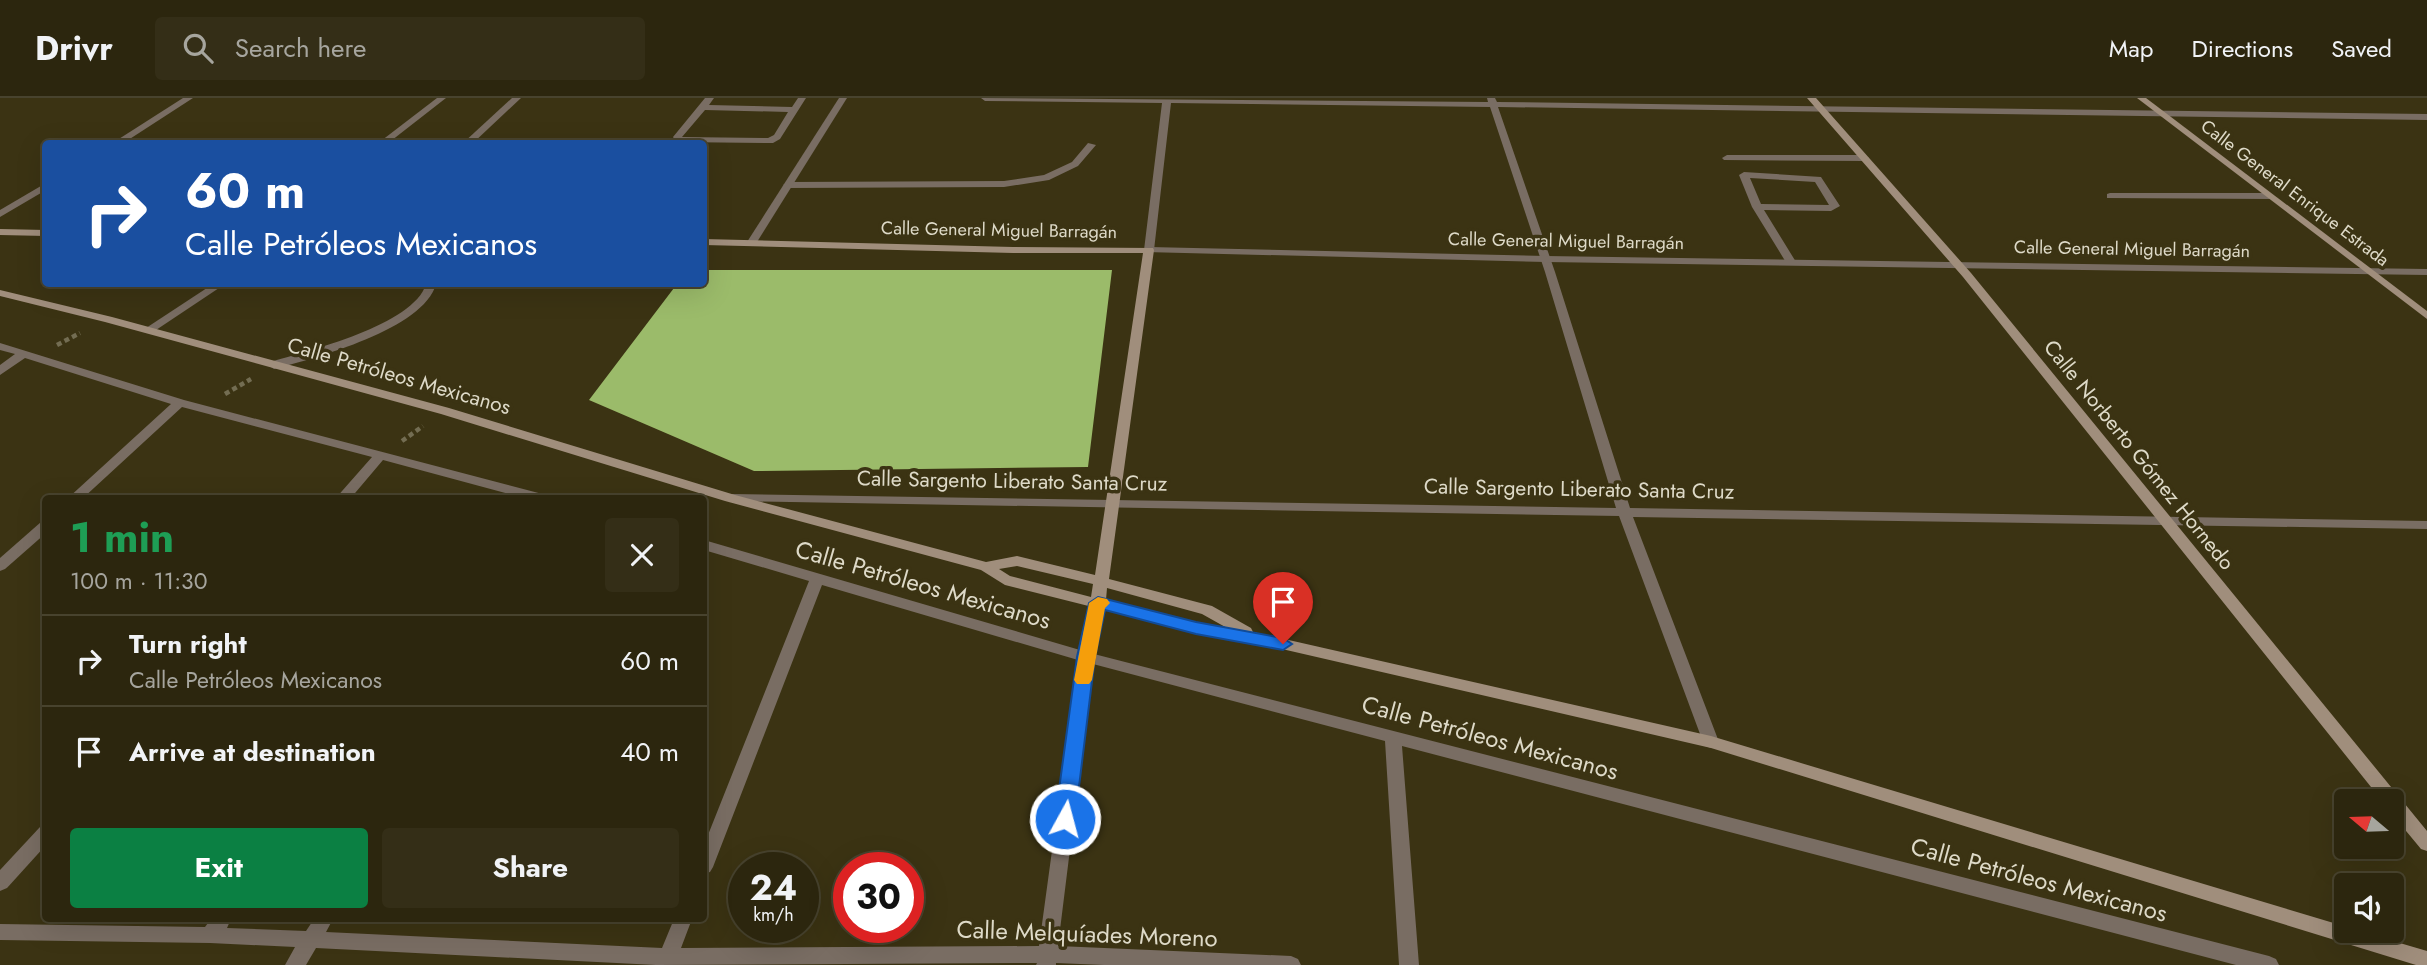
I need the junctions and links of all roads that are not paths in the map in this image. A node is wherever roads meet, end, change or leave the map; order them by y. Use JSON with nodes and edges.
{"nodes":[{"id":1,"x":189,"y":98,"type":"edge"},
{"id":2,"x":442,"y":98,"type":"edge"},
{"id":3,"x":517,"y":98,"type":"edge"},
{"id":4,"x":710,"y":98,"type":"edge"},
{"id":5,"x":802,"y":98,"type":"edge"},
{"id":6,"x":844,"y":98,"type":"edge"},
{"id":7,"x":985,"y":98,"type":"edge"},
{"id":8,"x":2141,"y":98,"type":"edge"},
{"id":9,"x":1167,"y":99,"type":"edge"},
{"id":10,"x":1492,"y":100,"type":"edge"},
{"id":11,"x":1816,"y":104,"type":"edge"},
{"id":12,"x":703,"y":107,"type":"junction"},
{"id":13,"x":794,"y":110,"type":"junction"},
{"id":14,"x":2161,"y":113,"type":"junction"},
{"id":15,"x":2427,"y":117,"type":"edge"},
{"id":16,"x":121,"y":140,"type":"edge"},
{"id":17,"x":386,"y":140,"type":"edge"},
{"id":18,"x":470,"y":140,"type":"edge"},
{"id":19,"x":680,"y":140,"type":"edge"},
{"id":20,"x":707,"y":140,"type":"edge"},
{"id":21,"x":1091,"y":145,"type":"dead end"},
{"id":22,"x":1727,"y":158,"type":"dead end"},
{"id":23,"x":1864,"y":158,"type":"junction"},
{"id":24,"x":788,"y":185,"type":"junction"},
{"id":25,"x":42,"y":189,"type":"edge"},
{"id":26,"x":2110,"y":196,"type":"dead end"},
{"id":27,"x":2269,"y":196,"type":"junction"},
{"id":28,"x":1757,"y":207,"type":"junction"},
{"id":29,"x":0,"y":215,"type":"edge"},
{"id":30,"x":0,"y":232,"type":"edge"},
{"id":31,"x":42,"y":233,"type":"edge"},
{"id":32,"x":707,"y":242,"type":"edge"},
{"id":33,"x":752,"y":242,"type":"junction"},
{"id":34,"x":1149,"y":250,"type":"junction"},
{"id":35,"x":1546,"y":259,"type":"junction"},
{"id":36,"x":1790,"y":262,"type":"junction"},
{"id":37,"x":1957,"y":263,"type":"junction"},
{"id":38,"x":2369,"y":272,"type":"junction"},
{"id":39,"x":2427,"y":272,"type":"edge"},
{"id":40,"x":215,"y":287,"type":"edge"},
{"id":41,"x":430,"y":287,"type":"edge"},
{"id":42,"x":0,"y":293,"type":"edge"},
{"id":43,"x":2427,"y":316,"type":"edge"},
{"id":44,"x":149,"y":330,"type":"junction"},
{"id":45,"x":0,"y":346,"type":"edge"},
{"id":46,"x":29,"y":355,"type":"junction"},
{"id":47,"x":274,"y":365,"type":"junction"},
{"id":48,"x":0,"y":371,"type":"edge"},
{"id":49,"x":180,"y":403,"type":"junction"},
{"id":50,"x":381,"y":455,"type":"junction"},
{"id":51,"x":78,"y":495,"type":"edge"},
{"id":52,"x":346,"y":495,"type":"edge"},
{"id":53,"x":530,"y":495,"type":"edge"},
{"id":54,"x":730,"y":498,"type":"junction"},
{"id":55,"x":1113,"y":504,"type":"junction"},
{"id":56,"x":1625,"y":511,"type":"junction"},
{"id":57,"x":2164,"y":519,"type":"junction"},
{"id":58,"x":2427,"y":525,"type":"edge"},
{"id":59,"x":42,"y":529,"type":"edge"},
{"id":60,"x":707,"y":546,"type":"edge"},
{"id":61,"x":0,"y":566,"type":"edge"},
{"id":62,"x":986,"y":567,"type":"junction"},
{"id":63,"x":817,"y":580,"type":"junction"},
{"id":64,"x":1103,"y":582,"type":"junction"},
{"id":65,"x":1098,"y":603,"type":"junction"},
{"id":66,"x":1256,"y":638,"type":"junction"},
{"id":67,"x":1086,"y":657,"type":"junction"},
{"id":68,"x":1392,"y":738,"type":"junction"},
{"id":69,"x":1711,"y":742,"type":"junction"},
{"id":70,"x":42,"y":836,"type":"edge"},
{"id":71,"x":2427,"y":844,"type":"edge"},
{"id":72,"x":707,"y":859,"type":"edge"},
{"id":73,"x":0,"y":883,"type":"edge"},
{"id":74,"x":220,"y":922,"type":"edge"},
{"id":75,"x":322,"y":922,"type":"edge"},
{"id":76,"x":682,"y":922,"type":"edge"},
{"id":77,"x":0,"y":932,"type":"edge"},
{"id":78,"x":210,"y":935,"type":"junction"},
{"id":79,"x":311,"y":940,"type":"junction"},
{"id":80,"x":1047,"y":960,"type":"edge"},
{"id":81,"x":2427,"y":960,"type":"edge"},
{"id":82,"x":666,"y":961,"type":"edge"},
{"id":83,"x":295,"y":965,"type":"edge"},
{"id":84,"x":1261,"y":965,"type":"edge"},
{"id":85,"x":1291,"y":965,"type":"edge"},
{"id":86,"x":1409,"y":965,"type":"edge"},
{"id":87,"x":2269,"y":965,"type":"edge"}],
"edges":[{"from":1,"to":16,"type":"street"},
{"from":2,"to":17,"type":"street"},
{"from":3,"to":18,"type":"street"},
{"from":4,"to":12,"type":"street"},
{"from":5,"to":13,"type":"street"},
{"from":6,"to":24,"type":"street"},
{"from":7,"to":9,"type":"street"},
{"from":8,"to":14,"type":"main road","name":"Calle General Enrique Estrada"},
{"from":9,"to":10,"type":"street"},
{"from":9,"to":34,"type":"street"},
{"from":10,"to":11,"type":"street"},
{"from":10,"to":35,"type":"street"},
{"from":11,"to":14,"type":"street"},
{"from":11,"to":23,"type":"main road","name":"Calle Norberto Gómez Hornedo"},
{"from":12,"to":13,"type":"street"},
{"from":12,"to":19,"type":"street"},
{"from":13,"to":20,"type":"street"},
{"from":14,"to":15,"type":"street"},
{"from":14,"to":27,"type":"main road","name":"Calle General Enrique Estrada"},
{"from":21,"to":24,"type":"street"},
{"from":22,"to":23,"type":"street"},
{"from":23,"to":37,"type":"main road","name":"Calle Norberto Gómez Hornedo"},
{"from":24,"to":33,"type":"street"},
{"from":25,"to":29,"type":"street"},
{"from":26,"to":27,"type":"street"},
{"from":27,"to":38,"type":"main road","name":"Calle General Enrique Estrada"},
{"from":28,"to":28,"type":"street"},
{"from":28,"to":36,"type":"street"},
{"from":30,"to":31,"type":"main road"},
{"from":32,"to":33,"type":"main road","name":"Calle General Miguel Barragán"},
{"from":33,"to":34,"type":"main road","name":"Calle General Miguel Barragán"},
{"from":34,"to":35,"type":"street","name":"Calle General Miguel Barragán"},
{"from":34,"to":55,"type":"main road"},
{"from":35,"to":36,"type":"street","name":"Calle General Miguel Barragán"},
{"from":35,"to":56,"type":"street"},
{"from":36,"to":37,"type":"street","name":"Calle General Miguel Barragán"},
{"from":37,"to":38,"type":"street","name":"Calle General Miguel Barragán"},
{"from":37,"to":57,"type":"main road","name":"Calle Norberto Gómez Hornedo"},
{"from":38,"to":39,"type":"street","name":"Calle General Miguel Barragán"},
{"from":38,"to":43,"type":"main road","name":"Calle General Enrique Estrada"},
{"from":40,"to":44,"type":"street"},
{"from":41,"to":47,"type":"street"},
{"from":42,"to":44,"type":"main road","name":"Calle Petróleos Mexicanos"},
{"from":44,"to":47,"type":"main road","name":"Calle Petróleos Mexicanos"},
{"from":45,"to":46,"type":"street"},
{"from":46,"to":48,"type":"street"},
{"from":46,"to":49,"type":"street"},
{"from":47,"to":54,"type":"main road","name":"Calle Petróleos Mexicanos"},
{"from":49,"to":50,"type":"street"},
{"from":49,"to":51,"type":"street"},
{"from":50,"to":52,"type":"street"},
{"from":50,"to":53,"type":"street"},
{"from":54,"to":55,"type":"street","name":"Calle Sargento Liberato Santa Cruz"},
{"from":54,"to":62,"type":"main road","name":"Calle Petróleos Mexicanos"},
{"from":55,"to":56,"type":"street","name":"Calle Sargento Liberato Santa Cruz"},
{"from":55,"to":64,"type":"main road"},
{"from":56,"to":57,"type":"street","name":"Calle Sargento Liberato Santa Cruz"},
{"from":56,"to":69,"type":"street"},
{"from":57,"to":58,"type":"street","name":"Calle Sargento Liberato Santa Cruz"},
{"from":57,"to":71,"type":"main road","name":"Calle Norberto Gómez Hornedo"},
{"from":59,"to":61,"type":"street"},
{"from":60,"to":63,"type":"street","name":"Calle Petróleos Mexicanos"},
{"from":62,"to":64,"type":"main road","name":"Calle Petróleos Mexicanos"},
{"from":62,"to":65,"type":"main road","name":"Calle Petróleos Mexicanos"},
{"from":63,"to":67,"type":"street","name":"Calle Petróleos Mexicanos"},
{"from":63,"to":72,"type":"street"},
{"from":64,"to":65,"type":"main road"},
{"from":64,"to":66,"type":"main road","name":"Calle Petróleos Mexicanos"},
{"from":65,"to":66,"type":"main road","name":"Calle Petróleos Mexicanos"},
{"from":65,"to":67,"type":"street"},
{"from":66,"to":69,"type":"main road","name":"Calle Petróleos Mexicanos"},
{"from":67,"to":68,"type":"street","name":"Calle Petróleos Mexicanos"},
{"from":67,"to":80,"type":"street"},
{"from":68,"to":86,"type":"street"},
{"from":68,"to":87,"type":"street","name":"Calle Petróleos Mexicanos"},
{"from":69,"to":81,"type":"main road","name":"Calle Petróleos Mexicanos"},
{"from":70,"to":73,"type":"street"},
{"from":74,"to":78,"type":"street"},
{"from":75,"to":79,"type":"street"},
{"from":76,"to":82,"type":"street"},
{"from":77,"to":78,"type":"street","name":"Calle Melquíades Moreno"},
{"from":78,"to":79,"type":"street","name":"Calle Melquíades Moreno"},
{"from":79,"to":82,"type":"street","name":"Calle Melquíades Moreno"},
{"from":79,"to":83,"type":"street"},
{"from":80,"to":82,"type":"street","name":"Calle Melquíades Moreno"},
{"from":80,"to":84,"type":"street","name":"Calle Melquíades Moreno"},
{"from":84,"to":85,"type":"street","name":"Calle Melquíades Moreno"}]}
